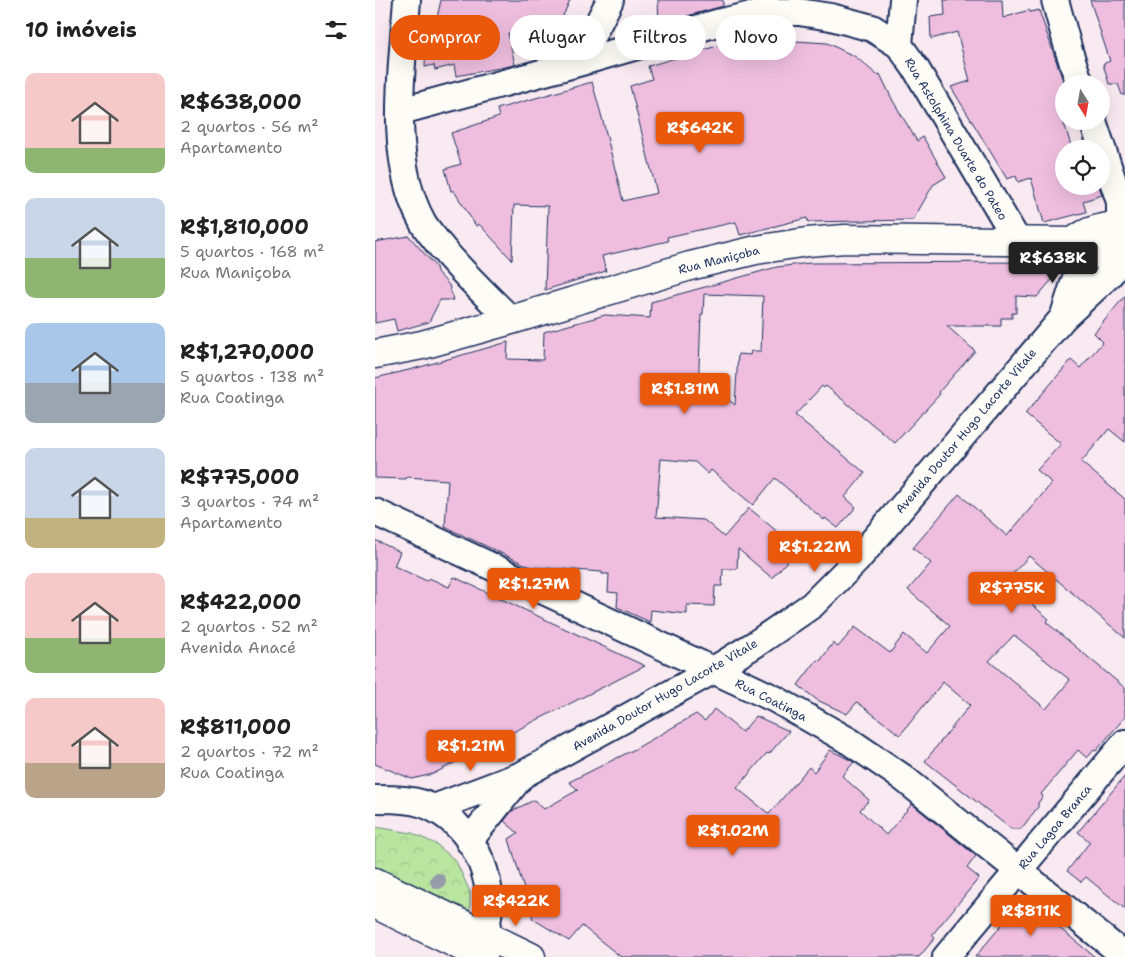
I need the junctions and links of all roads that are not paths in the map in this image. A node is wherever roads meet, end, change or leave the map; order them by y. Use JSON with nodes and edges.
{"nodes":[{"id":1,"x":407,"y":0,"type":"edge"},
{"id":2,"x":610,"y":0,"type":"edge"},
{"id":3,"x":903,"y":0,"type":"edge"},
{"id":4,"x":1055,"y":0,"type":"edge"},
{"id":5,"x":899,"y":45,"type":"junction"},
{"id":6,"x":578,"y":64,"type":"junction"},
{"id":7,"x":1077,"y":75,"type":"edge"},
{"id":8,"x":401,"y":111,"type":"junction"},
{"id":9,"x":1096,"y":130,"type":"edge"},
{"id":10,"x":1123,"y":238,"type":"edge"},
{"id":11,"x":1017,"y":240,"type":"junction"},
{"id":12,"x":1075,"y":248,"type":"junction"},
{"id":13,"x":1063,"y":318,"type":"junction"},
{"id":14,"x":511,"y":320,"type":"junction"},
{"id":15,"x":375,"y":354,"type":"edge"},
{"id":16,"x":375,"y":512,"type":"edge"},
{"id":17,"x":711,"y":671,"type":"junction"},
{"id":18,"x":1125,"y":743,"type":"edge"},
{"id":19,"x":522,"y":775,"type":"junction"},
{"id":20,"x":375,"y":799,"type":"edge"},
{"id":21,"x":434,"y":808,"type":"junction"},
{"id":22,"x":469,"y":841,"type":"junction"},
{"id":23,"x":1018,"y":870,"type":"junction"},
{"id":24,"x":375,"y":882,"type":"edge"},
{"id":25,"x":375,"y":904,"type":"edge"},
{"id":26,"x":477,"y":950,"type":"edge"},
{"id":27,"x":1125,"y":956,"type":"edge"},
{"id":28,"x":531,"y":957,"type":"edge"},
{"id":29,"x":946,"y":957,"type":"edge"}],
"edges":[{"from":1,"to":8,"type":"street"},
{"from":2,"to":6,"type":"street"},
{"from":3,"to":5,"type":"street"},
{"from":4,"to":7,"type":"street"},
{"from":5,"to":6,"type":"street","name":"Rua Astolphina Duarte do Pateo"},
{"from":5,"to":11,"type":"street","name":"Rua Astolphina Duarte do Pateo"},
{"from":6,"to":8,"type":"street","name":"Rua Astolphina Duarte do Pateo"},
{"from":8,"to":14,"type":"street"},
{"from":9,"to":10,"type":"street","name":"Avenida Doutor Hugo Lacorte Vitale"},
{"from":10,"to":12,"type":"street"},
{"from":10,"to":13,"type":"street","name":"Avenida Doutor Hugo Lacorte Vitale"},
{"from":11,"to":12,"type":"street","name":"Rua Maniçoba"},
{"from":11,"to":14,"type":"street","name":"Rua Maniçoba"},
{"from":12,"to":13,"type":"street","name":"Avenida Doutor Hugo Lacorte Vitale"},
{"from":13,"to":17,"type":"street","name":"Avenida Doutor Hugo Lacorte Vitale"},
{"from":14,"to":15,"type":"street","name":"Rua Maniçoba"},
{"from":16,"to":17,"type":"street","name":"Rua Coatinga"},
{"from":17,"to":19,"type":"street","name":"Avenida Doutor Hugo Lacorte Vitale"},
{"from":17,"to":23,"type":"street","name":"Rua Coatinga"},
{"from":18,"to":23,"type":"street","name":"Rua Lagoa Branca"},
{"from":19,"to":21,"type":"street","name":"Avenida Doutor Hugo Lacorte Vitale"},
{"from":19,"to":22,"type":"street","name":"Avenida Doutor Hugo Lacorte Vitale"},
{"from":20,"to":21,"type":"street"},
{"from":21,"to":22,"type":"street"},
{"from":22,"to":26,"type":"street"},
{"from":23,"to":27,"type":"street","name":"Rua Coatinga"},
{"from":23,"to":29,"type":"street","name":"Rua Lagoa Branca"},
{"from":24,"to":26,"type":"street"},
{"from":25,"to":26,"type":"street"},
{"from":26,"to":28,"type":"street"}]}
